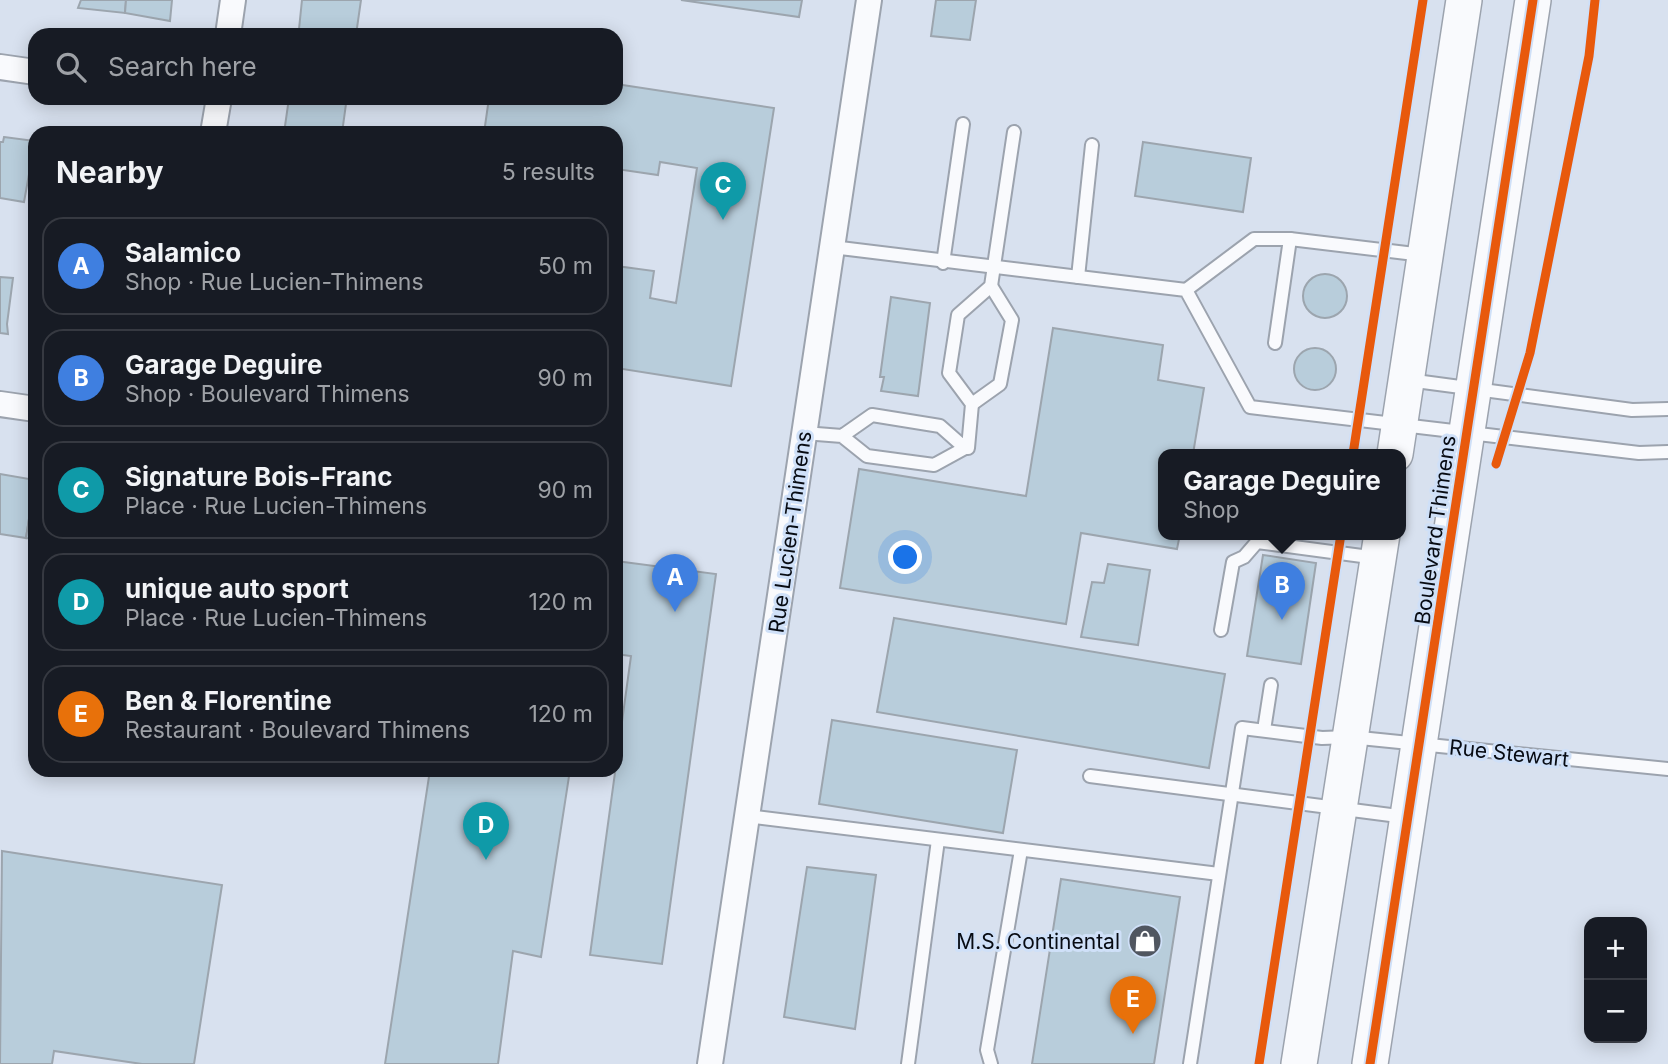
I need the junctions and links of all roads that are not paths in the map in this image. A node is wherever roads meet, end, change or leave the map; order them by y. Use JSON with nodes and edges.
{"nodes":[{"id":1,"x":233,"y":0,"type":"edge"},
{"id":2,"x":869,"y":0,"type":"edge"},
{"id":3,"x":1464,"y":0,"type":"edge"},
{"id":4,"x":1533,"y":0,"type":"edge"},
{"id":5,"x":229,"y":28,"type":"edge"},
{"id":6,"x":0,"y":67,"type":"edge"},
{"id":7,"x":28,"y":71,"type":"edge"},
{"id":8,"x":216,"y":105,"type":"edge"},
{"id":9,"x":962,"y":124,"type":"dead end"},
{"id":10,"x":214,"y":126,"type":"edge"},
{"id":11,"x":1014,"y":132,"type":"dead end"},
{"id":12,"x":1092,"y":145,"type":"dead end"},
{"id":13,"x":1290,"y":239,"type":"junction"},
{"id":14,"x":832,"y":247,"type":"junction"},
{"id":15,"x":1425,"y":255,"type":"junction"},
{"id":16,"x":943,"y":262,"type":"junction"},
{"id":17,"x":995,"y":269,"type":"junction"},
{"id":18,"x":1078,"y":277,"type":"junction"},
{"id":19,"x":991,"y":286,"type":"junction"},
{"id":20,"x":1186,"y":290,"type":"junction"},
{"id":21,"x":1275,"y":343,"type":"dead end"},
{"id":22,"x":1406,"y":380,"type":"junction"},
{"id":23,"x":1472,"y":388,"type":"junction"},
{"id":24,"x":0,"y":404,"type":"edge"},
{"id":25,"x":972,"y":404,"type":"junction"},
{"id":26,"x":28,"y":408,"type":"edge"},
{"id":27,"x":1668,"y":410,"type":"edge"},
{"id":28,"x":1467,"y":432,"type":"junction"},
{"id":29,"x":804,"y":433,"type":"junction"},
{"id":30,"x":842,"y":436,"type":"junction"},
{"id":31,"x":1397,"y":439,"type":"edge"},
{"id":32,"x":964,"y":448,"type":"junction"},
{"id":33,"x":1668,"y":453,"type":"edge"},
{"id":34,"x":1379,"y":546,"type":"edge"},
{"id":35,"x":1221,"y":630,"type":"dead end"},
{"id":36,"x":1271,"y":685,"type":"dead end"},
{"id":37,"x":1264,"y":730,"type":"junction"},
{"id":38,"x":1350,"y":737,"type":"junction"},
{"id":39,"x":1420,"y":745,"type":"junction"},
{"id":40,"x":1668,"y":769,"type":"edge"},
{"id":41,"x":1090,"y":776,"type":"dead end"},
{"id":42,"x":1231,"y":794,"type":"junction"},
{"id":43,"x":1339,"y":808,"type":"junction"},
{"id":44,"x":747,"y":816,"type":"junction"},
{"id":45,"x":1409,"y":817,"type":"junction"},
{"id":46,"x":938,"y":840,"type":"junction"},
{"id":47,"x":1021,"y":850,"type":"junction"},
{"id":48,"x":1219,"y":874,"type":"junction"},
{"id":49,"x":710,"y":1064,"type":"edge"},
{"id":50,"x":908,"y":1064,"type":"edge"},
{"id":51,"x":991,"y":1064,"type":"edge"},
{"id":52,"x":1190,"y":1064,"type":"edge"},
{"id":53,"x":1299,"y":1064,"type":"edge"},
{"id":54,"x":1370,"y":1064,"type":"edge"}],
"edges":[{"from":1,"to":5,"type":"street"},
{"from":2,"to":14,"type":"street","name":"Rue Lucien-Thimens"},
{"from":3,"to":15,"type":"street"},
{"from":4,"to":23,"type":"street","name":"Boulevard Thimens"},
{"from":6,"to":7,"type":"street"},
{"from":8,"to":10,"type":"street"},
{"from":9,"to":16,"type":"lane"},
{"from":11,"to":17,"type":"lane"},
{"from":12,"to":18,"type":"lane"},
{"from":13,"to":15,"type":"lane"},
{"from":13,"to":20,"type":"lane"},
{"from":13,"to":21,"type":"lane"},
{"from":14,"to":16,"type":"lane"},
{"from":14,"to":29,"type":"street","name":"Rue Lucien-Thimens"},
{"from":15,"to":22,"type":"street"},
{"from":16,"to":17,"type":"lane"},
{"from":17,"to":18,"type":"lane"},
{"from":17,"to":19,"type":"lane"},
{"from":18,"to":20,"type":"lane"},
{"from":19,"to":25,"type":"lane"},
{"from":19,"to":25,"type":"lane"},
{"from":20,"to":31,"type":"lane"},
{"from":22,"to":23,"type":"lane"},
{"from":22,"to":31,"type":"street"},
{"from":23,"to":27,"type":"lane"},
{"from":23,"to":28,"type":"street","name":"Boulevard Thimens"},
{"from":24,"to":26,"type":"street"},
{"from":25,"to":32,"type":"lane"},
{"from":28,"to":31,"type":"lane"},
{"from":28,"to":33,"type":"lane"},
{"from":28,"to":39,"type":"street","name":"Boulevard Thimens"},
{"from":29,"to":30,"type":"lane"},
{"from":29,"to":44,"type":"street","name":"Rue Lucien-Thimens"},
{"from":30,"to":32,"type":"lane"},
{"from":30,"to":32,"type":"lane"},
{"from":34,"to":35,"type":"lane"},
{"from":34,"to":38,"type":"street"},
{"from":36,"to":37,"type":"lane"},
{"from":37,"to":38,"type":"lane","name":"Rue Stewart"},
{"from":37,"to":42,"type":"lane"},
{"from":38,"to":39,"type":"lane","name":"Rue Stewart"},
{"from":38,"to":43,"type":"street"},
{"from":39,"to":40,"type":"lane","name":"Rue Stewart"},
{"from":39,"to":45,"type":"street","name":"Boulevard Thimens"},
{"from":41,"to":42,"type":"lane"},
{"from":42,"to":43,"type":"lane"},
{"from":42,"to":48,"type":"lane"},
{"from":43,"to":45,"type":"lane"},
{"from":43,"to":53,"type":"street"},
{"from":44,"to":46,"type":"lane"},
{"from":44,"to":49,"type":"street","name":"Rue Lucien-Thimens"},
{"from":45,"to":54,"type":"street","name":"Boulevard Thimens"},
{"from":46,"to":47,"type":"lane"},
{"from":46,"to":50,"type":"lane"},
{"from":47,"to":48,"type":"lane"},
{"from":47,"to":51,"type":"lane"},
{"from":48,"to":52,"type":"lane"}]}
